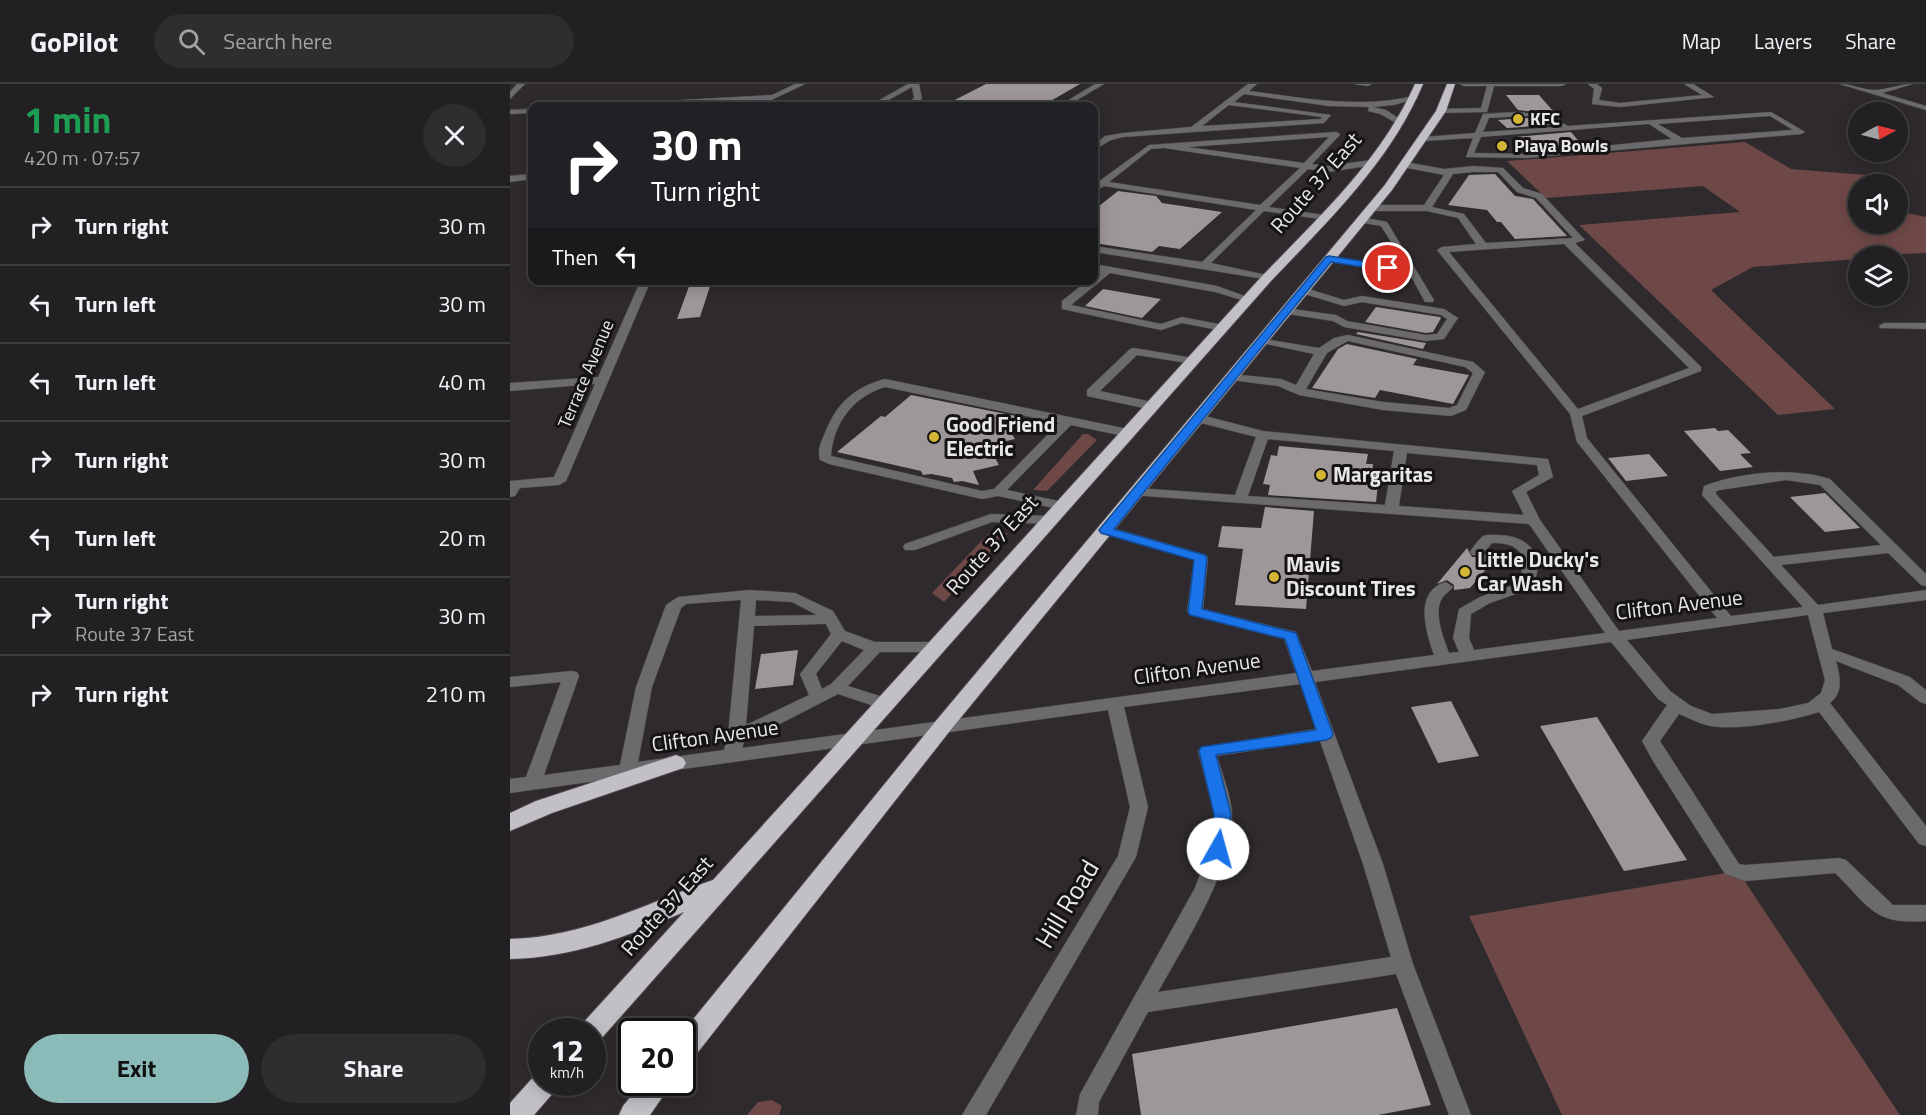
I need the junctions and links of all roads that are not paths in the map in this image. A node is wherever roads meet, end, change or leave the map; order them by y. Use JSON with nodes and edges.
{"nodes":[{"id":1,"x":521,"y":84,"type":"edge"},
{"id":2,"x":801,"y":84,"type":"edge"},
{"id":3,"x":914,"y":84,"type":"edge"},
{"id":4,"x":1100,"y":84,"type":"edge"},
{"id":5,"x":1252,"y":84,"type":"edge"},
{"id":6,"x":1358,"y":84,"type":"edge"},
{"id":7,"x":1368,"y":84,"type":"edge"},
{"id":8,"x":1451,"y":84,"type":"edge"},
{"id":9,"x":1464,"y":84,"type":"edge"},
{"id":10,"x":1562,"y":84,"type":"edge"},
{"id":11,"x":1592,"y":84,"type":"edge"},
{"id":12,"x":1688,"y":84,"type":"edge"},
{"id":13,"x":1844,"y":84,"type":"edge"},
{"id":14,"x":1909,"y":84,"type":"edge"},
{"id":15,"x":1491,"y":86,"type":"junction"},
{"id":16,"x":1416,"y":91,"type":"edge"},
{"id":17,"x":1243,"y":92,"type":"junction"},
{"id":18,"x":1873,"y":92,"type":"junction"},
{"id":19,"x":510,"y":97,"type":"edge"},
{"id":20,"x":772,"y":97,"type":"junction"},
{"id":21,"x":681,"y":102,"type":"edge"},
{"id":22,"x":763,"y":102,"type":"edge"},
{"id":23,"x":880,"y":102,"type":"edge"},
{"id":24,"x":914,"y":102,"type":"edge"},
{"id":25,"x":1070,"y":102,"type":"edge"},
{"id":26,"x":1227,"y":103,"type":"junction"},
{"id":27,"x":1360,"y":105,"type":"junction"},
{"id":28,"x":1926,"y":108,"type":"edge"},
{"id":29,"x":528,"y":111,"type":"edge"},
{"id":30,"x":1441,"y":111,"type":"junction"},
{"id":31,"x":510,"y":112,"type":"edge"},
{"id":32,"x":1650,"y":122,"type":"junction"},
{"id":33,"x":1400,"y":123,"type":"junction"},
{"id":34,"x":1439,"y":127,"type":"junction"},
{"id":35,"x":1566,"y":128,"type":"junction"},
{"id":36,"x":1193,"y":129,"type":"junction"},
{"id":37,"x":1476,"y":135,"type":"junction"},
{"id":38,"x":1423,"y":139,"type":"junction"},
{"id":39,"x":1680,"y":141,"type":"junction"},
{"id":40,"x":1098,"y":145,"type":"edge"},
{"id":41,"x":1164,"y":146,"type":"junction"},
{"id":42,"x":1371,"y":163,"type":"junction"},
{"id":43,"x":1404,"y":165,"type":"junction"},
{"id":44,"x":1306,"y":166,"type":"junction"},
{"id":45,"x":1450,"y":171,"type":"junction"},
{"id":46,"x":528,"y":177,"type":"edge"},
{"id":47,"x":510,"y":179,"type":"edge"},
{"id":48,"x":1098,"y":186,"type":"edge"},
{"id":49,"x":1427,"y":208,"type":"junction"},
{"id":50,"x":1262,"y":210,"type":"junction"},
{"id":51,"x":1366,"y":214,"type":"junction"},
{"id":52,"x":1324,"y":218,"type":"junction"},
{"id":53,"x":1567,"y":241,"type":"junction"},
{"id":54,"x":1483,"y":246,"type":"junction"},
{"id":55,"x":1400,"y":248,"type":"junction"},
{"id":56,"x":1098,"y":250,"type":"edge"},
{"id":57,"x":1329,"y":259,"type":"junction"},
{"id":58,"x":1204,"y":265,"type":"junction"},
{"id":59,"x":1098,"y":268,"type":"edge"},
{"id":60,"x":1388,"y":268,"type":"junction"},
{"id":61,"x":1107,"y":270,"type":"junction"},
{"id":62,"x":1412,"y":271,"type":"junction"},
{"id":63,"x":1098,"y":277,"type":"edge"},
{"id":64,"x":1267,"y":278,"type":"junction"},
{"id":65,"x":644,"y":285,"type":"edge"},
{"id":66,"x":1088,"y":285,"type":"edge"},
{"id":67,"x":1302,"y":290,"type":"junction"},
{"id":68,"x":1248,"y":299,"type":"junction"},
{"id":69,"x":1429,"y":300,"type":"dead end"},
{"id":70,"x":1344,"y":303,"type":"junction"},
{"id":71,"x":1285,"y":311,"type":"junction"},
{"id":72,"x":1336,"y":318,"type":"junction"},
{"id":73,"x":1884,"y":326,"type":"dead end"},
{"id":74,"x":1926,"y":326,"type":"edge"},
{"id":75,"x":1222,"y":328,"type":"junction"},
{"id":76,"x":1261,"y":340,"type":"junction"},
{"id":77,"x":1320,"y":352,"type":"junction"},
{"id":78,"x":1193,"y":361,"type":"junction"},
{"id":79,"x":1231,"y":377,"type":"junction"},
{"id":80,"x":603,"y":380,"type":"junction"},
{"id":81,"x":510,"y":387,"type":"edge"},
{"id":82,"x":1299,"y":391,"type":"junction"},
{"id":83,"x":1153,"y":406,"type":"junction"},
{"id":84,"x":1576,"y":414,"type":"junction"},
{"id":85,"x":1197,"y":418,"type":"junction"},
{"id":86,"x":1068,"y":421,"type":"junction"},
{"id":87,"x":1128,"y":433,"type":"junction"},
{"id":88,"x":1263,"y":435,"type":"junction"},
{"id":89,"x":1401,"y":448,"type":"junction"},
{"id":90,"x":998,"y":492,"type":"junction"},
{"id":91,"x":1137,"y":492,"type":"junction"},
{"id":92,"x":510,"y":493,"type":"edge"},
{"id":93,"x":1240,"y":500,"type":"junction"},
{"id":94,"x":1063,"y":506,"type":"junction"},
{"id":95,"x":1391,"y":511,"type":"junction"},
{"id":96,"x":1050,"y":520,"type":"junction"},
{"id":97,"x":1533,"y":520,"type":"junction"},
{"id":98,"x":1106,"y":530,"type":"junction"},
{"id":99,"x":910,"y":548,"type":"dead end"},
{"id":100,"x":1891,"y":548,"type":"junction"},
{"id":101,"x":1477,"y":552,"type":"dead end"},
{"id":102,"x":1771,"y":562,"type":"junction"},
{"id":103,"x":1926,"y":582,"type":"edge"},
{"id":104,"x":1446,"y":587,"type":"dead end"},
{"id":105,"x":749,"y":595,"type":"junction"},
{"id":106,"x":1926,"y":595,"type":"edge"},
{"id":107,"x":1814,"y":610,"type":"junction"},
{"id":108,"x":830,"y":619,"type":"junction"},
{"id":109,"x":747,"y":621,"type":"junction"},
{"id":110,"x":1728,"y":622,"type":"junction"},
{"id":111,"x":839,"y":634,"type":"junction"},
{"id":112,"x":1615,"y":636,"type":"junction"},
{"id":113,"x":936,"y":647,"type":"junction"},
{"id":114,"x":874,"y":648,"type":"junction"},
{"id":115,"x":1826,"y":652,"type":"junction"},
{"id":116,"x":1469,"y":656,"type":"junction"},
{"id":117,"x":1444,"y":659,"type":"junction"},
{"id":118,"x":1305,"y":677,"type":"junction"},
{"id":119,"x":510,"y":682,"type":"edge"},
{"id":120,"x":837,"y":688,"type":"junction"},
{"id":121,"x":818,"y":698,"type":"junction"},
{"id":122,"x":1926,"y":698,"type":"edge"},
{"id":123,"x":1820,"y":702,"type":"junction"},
{"id":124,"x":1115,"y":703,"type":"junction"},
{"id":125,"x":886,"y":704,"type":"junction"},
{"id":126,"x":1677,"y":704,"type":"junction"},
{"id":127,"x":942,"y":727,"type":"junction"},
{"id":128,"x":1326,"y":734,"type":"junction"},
{"id":129,"x":736,"y":735,"type":"junction"},
{"id":130,"x":851,"y":740,"type":"junction"},
{"id":131,"x":731,"y":756,"type":"junction"},
{"id":132,"x":676,"y":763,"type":"junction"},
{"id":133,"x":627,"y":771,"type":"junction"},
{"id":134,"x":532,"y":784,"type":"junction"},
{"id":135,"x":510,"y":786,"type":"edge"},
{"id":136,"x":510,"y":824,"type":"edge"},
{"id":137,"x":1926,"y":838,"type":"edge"},
{"id":138,"x":721,"y":886,"type":"junction"},
{"id":139,"x":1926,"y":913,"type":"edge"},
{"id":140,"x":510,"y":949,"type":"edge"},
{"id":141,"x":1403,"y":964,"type":"junction"},
{"id":142,"x":1141,"y":1004,"type":"junction"},
{"id":143,"x":603,"y":1018,"type":"edge"},
{"id":144,"x":696,"y":1035,"type":"edge"},
{"id":145,"x":534,"y":1096,"type":"edge"},
{"id":146,"x":648,"y":1096,"type":"edge"},
{"id":147,"x":517,"y":1115,"type":"edge"},
{"id":148,"x":633,"y":1115,"type":"edge"},
{"id":149,"x":973,"y":1115,"type":"edge"},
{"id":150,"x":1088,"y":1115,"type":"edge"},
{"id":151,"x":1460,"y":1115,"type":"edge"}],
"edges":[{"from":1,"to":19,"type":"street"},
{"from":2,"to":20,"type":"street"},
{"from":3,"to":23,"type":"street"},
{"from":3,"to":24,"type":"street"},
{"from":4,"to":25,"type":"street"},
{"from":5,"to":17,"type":"street"},
{"from":6,"to":7,"type":"street"},
{"from":8,"to":30,"type":"highway"},
{"from":9,"to":15,"type":"street"},
{"from":10,"to":15,"type":"street"},
{"from":11,"to":12,"type":"street"},
{"from":13,"to":18,"type":"street"},
{"from":14,"to":18,"type":"street"},
{"from":15,"to":30,"type":"street"},
{"from":16,"to":27,"type":"street"},
{"from":16,"to":33,"type":"highway","name":"Route 37 East"},
{"from":17,"to":26,"type":"street"},
{"from":17,"to":27,"type":"street"},
{"from":18,"to":28,"type":"street"},
{"from":20,"to":21,"type":"street"},
{"from":20,"to":22,"type":"street"},
{"from":26,"to":36,"type":"street"},
{"from":26,"to":36,"type":"street"},
{"from":27,"to":33,"type":"street"},
{"from":29,"to":31,"type":"street"},
{"from":30,"to":34,"type":"highway"},
{"from":32,"to":35,"type":"street"},
{"from":32,"to":39,"type":"street"},
{"from":32,"to":39,"type":"street"},
{"from":33,"to":42,"type":"highway","name":"Route 37 East"},
{"from":34,"to":37,"type":"street"},
{"from":34,"to":38,"type":"highway"},
{"from":35,"to":37,"type":"street"},
{"from":35,"to":37,"type":"street"},
{"from":36,"to":40,"type":"street"},
{"from":37,"to":38,"type":"street"},
{"from":37,"to":39,"type":"street"},
{"from":38,"to":43,"type":"highway"},
{"from":41,"to":44,"type":"street"},
{"from":41,"to":44,"type":"street"},
{"from":41,"to":48,"type":"street"},
{"from":42,"to":44,"type":"street"},
{"from":42,"to":52,"type":"highway","name":"Route 37 East"},
{"from":43,"to":45,"type":"street"},
{"from":43,"to":51,"type":"highway"},
{"from":44,"to":50,"type":"street"},
{"from":45,"to":49,"type":"street"},
{"from":45,"to":53,"type":"street"},
{"from":46,"to":47,"type":"street"},
{"from":48,"to":50,"type":"street"},
{"from":49,"to":51,"type":"street"},
{"from":49,"to":54,"type":"street"},
{"from":50,"to":52,"type":"street"},
{"from":50,"to":58,"type":"street"},
{"from":51,"to":55,"type":"street"},
{"from":51,"to":57,"type":"highway"},
{"from":52,"to":64,"type":"highway","name":"Route 37 East"},
{"from":53,"to":54,"type":"street"},
{"from":53,"to":84,"type":"street"},
{"from":54,"to":84,"type":"street"},
{"from":55,"to":60,"type":"street"},
{"from":55,"to":62,"type":"street"},
{"from":56,"to":58,"type":"street"},
{"from":57,"to":60,"type":"street"},
{"from":57,"to":67,"type":"highway"},
{"from":58,"to":64,"type":"street"},
{"from":59,"to":61,"type":"street"},
{"from":60,"to":62,"type":"street"},
{"from":61,"to":63,"type":"street"},
{"from":61,"to":68,"type":"street"},
{"from":62,"to":69,"type":"street"},
{"from":64,"to":68,"type":"highway","name":"Route 37 East"},
{"from":65,"to":80,"type":"street","name":"Terrace Avenue"},
{"from":66,"to":75,"type":"street"},
{"from":67,"to":70,"type":"street"},
{"from":67,"to":71,"type":"highway"},
{"from":68,"to":75,"type":"highway","name":"Route 37 East"},
{"from":70,"to":72,"type":"street"},
{"from":70,"to":72,"type":"street"},
{"from":71,"to":72,"type":"street"},
{"from":71,"to":76,"type":"highway"},
{"from":73,"to":74,"type":"street"},
{"from":75,"to":78,"type":"highway","name":"Route 37 East"},
{"from":76,"to":77,"type":"street"},
{"from":76,"to":79,"type":"highway"},
{"from":77,"to":82,"type":"street"},
{"from":77,"to":82,"type":"street"},
{"from":78,"to":83,"type":"highway","name":"Route 37 East"},
{"from":78,"to":83,"type":"street"},
{"from":79,"to":82,"type":"street"},
{"from":79,"to":85,"type":"highway"},
{"from":80,"to":81,"type":"street"},
{"from":80,"to":92,"type":"street","name":"Terrace Avenue"},
{"from":83,"to":87,"type":"highway","name":"Route 37 East"},
{"from":84,"to":110,"type":"street"},
{"from":85,"to":88,"type":"street"},
{"from":85,"to":91,"type":"highway"},
{"from":86,"to":87,"type":"street"},
{"from":86,"to":90,"type":"street"},
{"from":86,"to":90,"type":"street"},
{"from":87,"to":94,"type":"highway","name":"Route 37 East"},
{"from":88,"to":89,"type":"street"},
{"from":88,"to":93,"type":"street"},
{"from":89,"to":95,"type":"street"},
{"from":89,"to":97,"type":"street"},
{"from":90,"to":94,"type":"street"},
{"from":91,"to":93,"type":"street"},
{"from":91,"to":98,"type":"highway"},
{"from":93,"to":95,"type":"street"},
{"from":94,"to":96,"type":"highway","name":"Route 37 East"},
{"from":95,"to":97,"type":"street"},
{"from":96,"to":99,"type":"street"},
{"from":96,"to":113,"type":"highway","name":"Route 37 East"},
{"from":97,"to":112,"type":"street"},
{"from":98,"to":118,"type":"street"},
{"from":98,"to":127,"type":"highway"},
{"from":100,"to":102,"type":"street"},
{"from":100,"to":102,"type":"street"},
{"from":100,"to":103,"type":"street"},
{"from":101,"to":116,"type":"street"},
{"from":102,"to":107,"type":"street"},
{"from":104,"to":117,"type":"street"},
{"from":105,"to":108,"type":"street"},
{"from":105,"to":109,"type":"street"},
{"from":105,"to":133,"type":"street"},
{"from":106,"to":107,"type":"street","name":"Clifton Avenue"},
{"from":107,"to":110,"type":"street","name":"Clifton Avenue"},
{"from":107,"to":115,"type":"street"},
{"from":108,"to":109,"type":"street"},
{"from":108,"to":111,"type":"street"},
{"from":109,"to":129,"type":"street"},
{"from":110,"to":112,"type":"street","name":"Clifton Avenue"},
{"from":111,"to":114,"type":"street"},
{"from":111,"to":121,"type":"street"},
{"from":112,"to":116,"type":"street","name":"Clifton Avenue"},
{"from":112,"to":126,"type":"street"},
{"from":113,"to":114,"type":"street"},
{"from":113,"to":125,"type":"highway","name":"Route 37 East"},
{"from":114,"to":120,"type":"street"},
{"from":115,"to":122,"type":"street"},
{"from":115,"to":123,"type":"street"},
{"from":116,"to":117,"type":"street","name":"Clifton Avenue"},
{"from":117,"to":118,"type":"street","name":"Clifton Avenue"},
{"from":118,"to":124,"type":"street","name":"Clifton Avenue"},
{"from":118,"to":128,"type":"street"},
{"from":119,"to":134,"type":"street"},
{"from":120,"to":121,"type":"street"},
{"from":120,"to":125,"type":"street"},
{"from":121,"to":129,"type":"street"},
{"from":123,"to":126,"type":"street"},
{"from":123,"to":137,"type":"street"},
{"from":124,"to":127,"type":"street","name":"Clifton Avenue"},
{"from":124,"to":149,"type":"street","name":"Hill Road"},
{"from":125,"to":130,"type":"highway","name":"Route 37 East"},
{"from":126,"to":139,"type":"street"},
{"from":127,"to":130,"type":"street","name":"Clifton Avenue"},
{"from":127,"to":144,"type":"highway"},
{"from":128,"to":141,"type":"street"},
{"from":128,"to":142,"type":"street"},
{"from":129,"to":131,"type":"street"},
{"from":130,"to":131,"type":"street","name":"Clifton Avenue"},
{"from":130,"to":138,"type":"highway","name":"Route 37 East"},
{"from":131,"to":132,"type":"street","name":"Clifton Avenue"},
{"from":132,"to":133,"type":"street","name":"Clifton Avenue"},
{"from":132,"to":136,"type":"highway"},
{"from":133,"to":134,"type":"street","name":"Clifton Avenue"},
{"from":134,"to":135,"type":"street","name":"Clifton Avenue"},
{"from":138,"to":140,"type":"highway"},
{"from":138,"to":143,"type":"highway","name":"Route 37 East"},
{"from":141,"to":142,"type":"street"},
{"from":141,"to":151,"type":"street"},
{"from":142,"to":150,"type":"street"},
{"from":145,"to":147,"type":"highway"},
{"from":146,"to":148,"type":"highway"}]}
